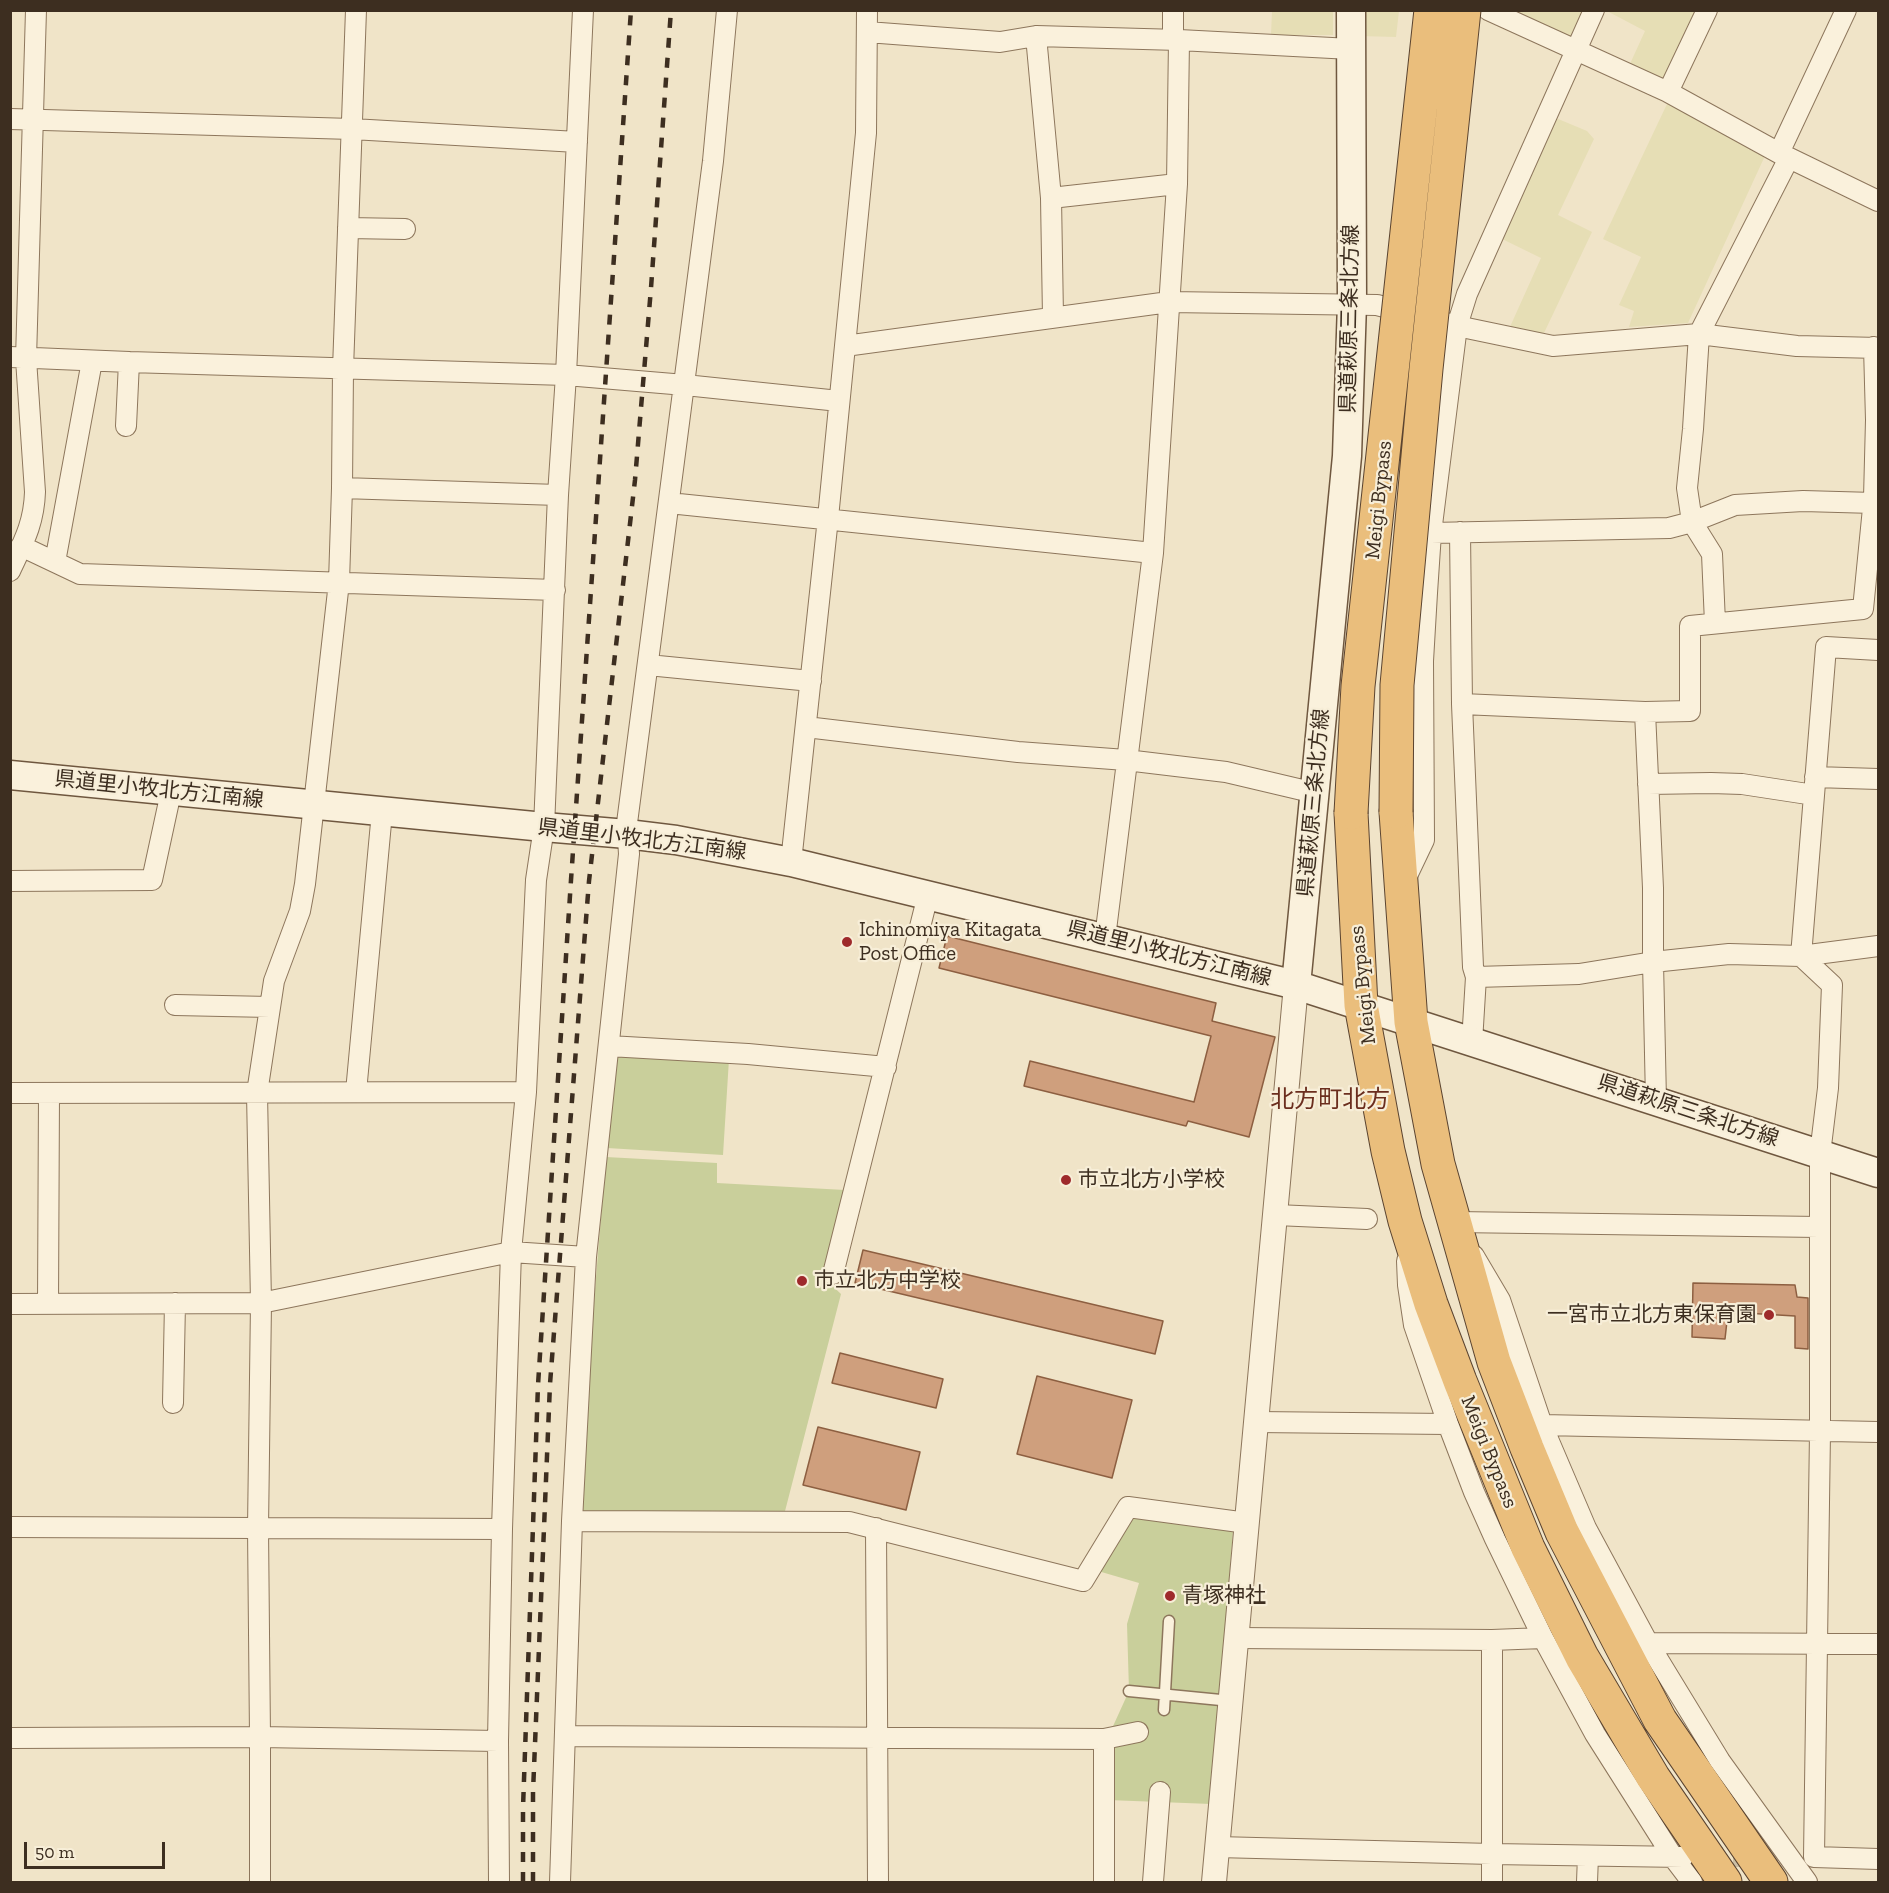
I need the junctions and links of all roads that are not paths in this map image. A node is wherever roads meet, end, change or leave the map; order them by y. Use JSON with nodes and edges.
{"nodes":[{"id":1,"x":36,"y":10,"type":"edge"},
{"id":2,"x":356,"y":10,"type":"edge"},
{"id":3,"x":583,"y":10,"type":"edge"},
{"id":4,"x":727,"y":10,"type":"edge"},
{"id":5,"x":867,"y":10,"type":"edge"},
{"id":6,"x":1173,"y":10,"type":"edge"},
{"id":7,"x":1351,"y":10,"type":"edge"},
{"id":8,"x":1431,"y":10,"type":"edge"},
{"id":9,"x":1464,"y":10,"type":"edge"},
{"id":10,"x":1488,"y":10,"type":"edge"},
{"id":11,"x":1594,"y":10,"type":"edge"},
{"id":12,"x":1707,"y":10,"type":"edge"},
{"id":13,"x":1846,"y":10,"type":"edge"},
{"id":14,"x":867,"y":32,"type":"junction"},
{"id":15,"x":1036,"y":36,"type":"junction"},
{"id":16,"x":1176,"y":40,"type":"junction"},
{"id":17,"x":1351,"y":49,"type":"junction"},
{"id":18,"x":1575,"y":50,"type":"junction"},
{"id":19,"x":1668,"y":92,"type":"junction"},
{"id":20,"x":10,"y":119,"type":"edge"},
{"id":21,"x":32,"y":120,"type":"junction"},
{"id":22,"x":352,"y":129,"type":"junction"},
{"id":23,"x":577,"y":142,"type":"junction"},
{"id":24,"x":1784,"y":155,"type":"junction"},
{"id":25,"x":1177,"y":184,"type":"junction"},
{"id":26,"x":1051,"y":198,"type":"junction"},
{"id":27,"x":1878,"y":201,"type":"edge"},
{"id":28,"x":348,"y":228,"type":"junction"},
{"id":29,"x":405,"y":229,"type":"dead end"},
{"id":30,"x":19,"y":274,"type":"edge"},
{"id":31,"x":1169,"y":302,"type":"junction"},
{"id":32,"x":1352,"y":303,"type":"junction"},
{"id":33,"x":1053,"y":317,"type":"junction"},
{"id":34,"x":1458,"y":326,"type":"junction"},
{"id":35,"x":1699,"y":334,"type":"junction"},
{"id":36,"x":845,"y":346,"type":"junction"},
{"id":37,"x":1876,"y":348,"type":"edge"},
{"id":38,"x":18,"y":358,"type":"edge"},
{"id":39,"x":92,"y":361,"type":"junction"},
{"id":40,"x":129,"y":362,"type":"junction"},
{"id":41,"x":343,"y":369,"type":"junction"},
{"id":42,"x":566,"y":375,"type":"junction"},
{"id":43,"x":685,"y":385,"type":"junction"},
{"id":44,"x":839,"y":401,"type":"junction"},
{"id":45,"x":126,"y":426,"type":"dead end"},
{"id":46,"x":342,"y":488,"type":"junction"},
{"id":47,"x":558,"y":495,"type":"junction"},
{"id":48,"x":669,"y":502,"type":"junction"},
{"id":49,"x":1874,"y":503,"type":"junction"},
{"id":50,"x":828,"y":519,"type":"junction"},
{"id":51,"x":1692,"y":522,"type":"junction"},
{"id":52,"x":1460,"y":532,"type":"junction"},
{"id":53,"x":1431,"y":533,"type":"junction"},
{"id":54,"x":21,"y":546,"type":"junction"},
{"id":55,"x":1153,"y":553,"type":"junction"},
{"id":56,"x":55,"y":562,"type":"junction"},
{"id":57,"x":10,"y":571,"type":"edge"},
{"id":58,"x":339,"y":582,"type":"junction"},
{"id":59,"x":555,"y":590,"type":"junction"},
{"id":60,"x":1829,"y":612,"type":"junction"},
{"id":61,"x":1715,"y":623,"type":"junction"},
{"id":62,"x":1826,"y":647,"type":"junction"},
{"id":63,"x":1878,"y":650,"type":"edge"},
{"id":64,"x":648,"y":665,"type":"junction"},
{"id":65,"x":811,"y":681,"type":"junction"},
{"id":66,"x":1462,"y":704,"type":"junction"},
{"id":67,"x":1645,"y":712,"type":"junction"},
{"id":68,"x":806,"y":727,"type":"junction"},
{"id":69,"x":1126,"y":760,"type":"junction"},
{"id":70,"x":10,"y":775,"type":"edge"},
{"id":71,"x":1878,"y":779,"type":"edge"},
{"id":72,"x":1648,"y":784,"type":"junction"},
{"id":73,"x":1814,"y":786,"type":"junction"},
{"id":74,"x":171,"y":792,"type":"junction"},
{"id":75,"x":1315,"y":793,"type":"junction"},
{"id":76,"x":314,"y":805,"type":"junction"},
{"id":77,"x":382,"y":812,"type":"junction"},
{"id":78,"x":544,"y":827,"type":"junction"},
{"id":79,"x":627,"y":834,"type":"junction"},
{"id":80,"x":790,"y":862,"type":"junction"},
{"id":81,"x":10,"y":881,"type":"edge"},
{"id":82,"x":1400,"y":891,"type":"junction"},
{"id":83,"x":928,"y":895,"type":"junction"},
{"id":84,"x":1105,"y":938,"type":"junction"},
{"id":85,"x":1878,"y":946,"type":"edge"},
{"id":86,"x":1801,"y":956,"type":"junction"},
{"id":87,"x":1653,"y":962,"type":"junction"},
{"id":88,"x":1476,"y":977,"type":"junction"},
{"id":89,"x":1296,"y":985,"type":"junction"},
{"id":90,"x":175,"y":1005,"type":"dead end"},
{"id":91,"x":1361,"y":1005,"type":"junction"},
{"id":92,"x":270,"y":1007,"type":"junction"},
{"id":93,"x":1411,"y":1022,"type":"junction"},
{"id":94,"x":1472,"y":1042,"type":"junction"},
{"id":95,"x":609,"y":1046,"type":"junction"},
{"id":96,"x":886,"y":1067,"type":"junction"},
{"id":97,"x":356,"y":1092,"type":"junction"},
{"id":98,"x":526,"y":1092,"type":"junction"},
{"id":99,"x":10,"y":1093,"type":"edge"},
{"id":100,"x":49,"y":1093,"type":"junction"},
{"id":101,"x":257,"y":1093,"type":"junction"},
{"id":102,"x":1656,"y":1100,"type":"junction"},
{"id":103,"x":1820,"y":1154,"type":"junction"},
{"id":104,"x":1878,"y":1173,"type":"edge"},
{"id":105,"x":1276,"y":1215,"type":"junction"},
{"id":106,"x":1367,"y":1219,"type":"dead end"},
{"id":107,"x":1405,"y":1221,"type":"junction"},
{"id":108,"x":1455,"y":1222,"type":"junction"},
{"id":109,"x":1819,"y":1227,"type":"junction"},
{"id":110,"x":511,"y":1252,"type":"junction"},
{"id":111,"x":586,"y":1257,"type":"junction"},
{"id":112,"x":833,"y":1274,"type":"dead end"},
{"id":113,"x":175,"y":1303,"type":"junction"},
{"id":114,"x":261,"y":1303,"type":"junction"},
{"id":115,"x":10,"y":1304,"type":"edge"},
{"id":116,"x":48,"y":1304,"type":"junction"},
{"id":117,"x":173,"y":1403,"type":"dead end"},
{"id":118,"x":1257,"y":1422,"type":"junction"},
{"id":119,"x":1448,"y":1424,"type":"junction"},
{"id":120,"x":1542,"y":1425,"type":"junction"},
{"id":121,"x":1820,"y":1432,"type":"junction"},
{"id":122,"x":1878,"y":1432,"type":"edge"},
{"id":123,"x":572,"y":1521,"type":"junction"},
{"id":124,"x":1247,"y":1523,"type":"junction"},
{"id":125,"x":10,"y":1527,"type":"edge"},
{"id":126,"x":258,"y":1528,"type":"junction"},
{"id":127,"x":876,"y":1528,"type":"junction"},
{"id":128,"x":502,"y":1529,"type":"junction"},
{"id":129,"x":1169,"y":1621,"type":"dead end"},
{"id":130,"x":1237,"y":1638,"type":"junction"},
{"id":131,"x":1543,"y":1638,"type":"junction"},
{"id":132,"x":1492,"y":1640,"type":"junction"},
{"id":133,"x":1648,"y":1643,"type":"junction"},
{"id":134,"x":1817,"y":1644,"type":"junction"},
{"id":135,"x":1878,"y":1644,"type":"edge"},
{"id":136,"x":1129,"y":1691,"type":"dead end"},
{"id":137,"x":1165,"y":1694,"type":"junction"},
{"id":138,"x":1231,"y":1701,"type":"junction"},
{"id":139,"x":1164,"y":1710,"type":"dead end"},
{"id":140,"x":1138,"y":1732,"type":"dead end"},
{"id":141,"x":565,"y":1736,"type":"junction"},
{"id":142,"x":260,"y":1737,"type":"junction"},
{"id":143,"x":878,"y":1737,"type":"junction"},
{"id":144,"x":10,"y":1738,"type":"edge"},
{"id":145,"x":1104,"y":1739,"type":"junction"},
{"id":146,"x":498,"y":1741,"type":"junction"},
{"id":147,"x":1160,"y":1792,"type":"dead end"},
{"id":148,"x":1217,"y":1847,"type":"junction"},
{"id":149,"x":1492,"y":1854,"type":"junction"},
{"id":150,"x":1588,"y":1856,"type":"junction"},
{"id":151,"x":1678,"y":1857,"type":"junction"},
{"id":152,"x":1814,"y":1857,"type":"junction"},
{"id":153,"x":1878,"y":1859,"type":"edge"},
{"id":154,"x":1779,"y":1866,"type":"edge"},
{"id":155,"x":260,"y":1882,"type":"edge"},
{"id":156,"x":499,"y":1882,"type":"edge"},
{"id":157,"x":560,"y":1882,"type":"edge"},
{"id":158,"x":878,"y":1882,"type":"edge"},
{"id":159,"x":1104,"y":1882,"type":"edge"},
{"id":160,"x":1153,"y":1882,"type":"edge"},
{"id":161,"x":1214,"y":1882,"type":"edge"},
{"id":162,"x":1492,"y":1882,"type":"edge"},
{"id":163,"x":1587,"y":1882,"type":"edge"},
{"id":164,"x":1692,"y":1882,"type":"edge"},
{"id":165,"x":1725,"y":1882,"type":"edge"},
{"id":166,"x":1807,"y":1882,"type":"edge"}],
"edges":[{"from":1,"to":21,"type":"street"},
{"from":2,"to":22,"type":"street"},
{"from":3,"to":23,"type":"street"},
{"from":4,"to":43,"type":"street"},
{"from":5,"to":14,"type":"street"},
{"from":6,"to":16,"type":"street"},
{"from":7,"to":17,"type":"main road","name":"県道萩原三条北方線"},
{"from":8,"to":91,"type":"highway","name":"Meigi Bypass","bridge":true},
{"from":9,"to":82,"type":"highway","name":"Meigi Bypass","bridge":true},
{"from":10,"to":18,"type":"street"},
{"from":11,"to":18,"type":"street"},
{"from":12,"to":19,"type":"street"},
{"from":13,"to":24,"type":"street"},
{"from":14,"to":15,"type":"street"},
{"from":14,"to":36,"type":"street"},
{"from":15,"to":16,"type":"street"},
{"from":15,"to":26,"type":"street"},
{"from":16,"to":17,"type":"street"},
{"from":16,"to":25,"type":"street"},
{"from":17,"to":32,"type":"main road","name":"県道萩原三条北方線"},
{"from":18,"to":19,"type":"street"},
{"from":18,"to":34,"type":"street"},
{"from":19,"to":24,"type":"street"},
{"from":20,"to":21,"type":"street"},
{"from":21,"to":22,"type":"street"},
{"from":21,"to":30,"type":"street"},
{"from":22,"to":23,"type":"street"},
{"from":22,"to":28,"type":"street"},
{"from":23,"to":42,"type":"street"},
{"from":24,"to":27,"type":"street"},
{"from":24,"to":35,"type":"street"},
{"from":25,"to":26,"type":"street"},
{"from":25,"to":31,"type":"street"},
{"from":26,"to":33,"type":"street"},
{"from":28,"to":29,"type":"street"},
{"from":28,"to":41,"type":"street"},
{"from":30,"to":38,"type":"street"},
{"from":31,"to":32,"type":"street"},
{"from":31,"to":33,"type":"street"},
{"from":31,"to":55,"type":"street"},
{"from":32,"to":34,"type":"street"},
{"from":32,"to":75,"type":"main road","name":"県道萩原三条北方線"},
{"from":33,"to":36,"type":"street"},
{"from":34,"to":35,"type":"street"},
{"from":34,"to":53,"type":"street"},
{"from":35,"to":37,"type":"street"},
{"from":35,"to":51,"type":"street"},
{"from":36,"to":44,"type":"street"},
{"from":37,"to":49,"type":"street"},
{"from":38,"to":39,"type":"street"},
{"from":38,"to":54,"type":"street"},
{"from":39,"to":40,"type":"street"},
{"from":39,"to":56,"type":"street"},
{"from":40,"to":41,"type":"street"},
{"from":40,"to":45,"type":"street"},
{"from":41,"to":42,"type":"street"},
{"from":41,"to":46,"type":"street"},
{"from":42,"to":43,"type":"street"},
{"from":42,"to":47,"type":"street"},
{"from":43,"to":44,"type":"street"},
{"from":43,"to":48,"type":"street"},
{"from":44,"to":50,"type":"street"},
{"from":46,"to":47,"type":"street"},
{"from":46,"to":58,"type":"street"},
{"from":47,"to":59,"type":"street"},
{"from":48,"to":50,"type":"street"},
{"from":48,"to":64,"type":"street"},
{"from":49,"to":51,"type":"street"},
{"from":49,"to":60,"type":"street"},
{"from":50,"to":55,"type":"street"},
{"from":50,"to":65,"type":"street"},
{"from":51,"to":52,"type":"street"},
{"from":51,"to":61,"type":"street"},
{"from":52,"to":53,"type":"street"},
{"from":52,"to":66,"type":"street"},
{"from":53,"to":82,"type":"street"},
{"from":54,"to":56,"type":"street"},
{"from":54,"to":57,"type":"street"},
{"from":55,"to":69,"type":"street"},
{"from":56,"to":58,"type":"street"},
{"from":58,"to":59,"type":"street"},
{"from":58,"to":76,"type":"street"},
{"from":59,"to":78,"type":"street"},
{"from":60,"to":61,"type":"street"},
{"from":60,"to":62,"type":"street"},
{"from":61,"to":67,"type":"street"},
{"from":62,"to":63,"type":"street"},
{"from":62,"to":73,"type":"street"},
{"from":64,"to":65,"type":"street"},
{"from":64,"to":79,"type":"street"},
{"from":65,"to":68,"type":"street"},
{"from":66,"to":67,"type":"street"},
{"from":66,"to":88,"type":"street"},
{"from":67,"to":72,"type":"street"},
{"from":68,"to":69,"type":"street"},
{"from":68,"to":80,"type":"street"},
{"from":69,"to":75,"type":"street"},
{"from":69,"to":84,"type":"street"},
{"from":70,"to":74,"type":"main road","name":"県道里小牧北方江南線"},
{"from":71,"to":73,"type":"street"},
{"from":72,"to":73,"type":"street"},
{"from":72,"to":87,"type":"street"},
{"from":73,"to":86,"type":"street"},
{"from":74,"to":76,"type":"main road","name":"県道里小牧北方江南線"},
{"from":74,"to":81,"type":"street"},
{"from":75,"to":89,"type":"main road","name":"県道萩原三条北方線"},
{"from":76,"to":77,"type":"main road","name":"県道里小牧北方江南線"},
{"from":76,"to":92,"type":"street"},
{"from":77,"to":78,"type":"main road","name":"県道里小牧北方江南線"},
{"from":77,"to":97,"type":"street"},
{"from":78,"to":79,"type":"main road","name":"県道里小牧北方江南線"},
{"from":78,"to":98,"type":"street"},
{"from":79,"to":80,"type":"main road","name":"県道里小牧北方江南線"},
{"from":79,"to":95,"type":"street"},
{"from":80,"to":83,"type":"main road","name":"県道里小牧北方江南線"},
{"from":82,"to":93,"type":"highway","name":"Meigi Bypass"},
{"from":83,"to":84,"type":"main road","name":"県道里小牧北方江南線"},
{"from":83,"to":96,"type":"street"},
{"from":84,"to":89,"type":"main road","name":"県道里小牧北方江南線"},
{"from":85,"to":86,"type":"street"},
{"from":86,"to":87,"type":"street"},
{"from":86,"to":103,"type":"street"},
{"from":87,"to":88,"type":"street"},
{"from":87,"to":102,"type":"street"},
{"from":88,"to":94,"type":"street"},
{"from":89,"to":91,"type":"main road","name":"県道萩原三条北方線"},
{"from":89,"to":105,"type":"street"},
{"from":90,"to":92,"type":"street"},
{"from":91,"to":93,"type":"main road","name":"県道萩原三条北方線"},
{"from":91,"to":107,"type":"highway","name":"Meigi Bypass"},
{"from":92,"to":101,"type":"street"},
{"from":93,"to":94,"type":"main road","name":"県道萩原三条北方線"},
{"from":93,"to":108,"type":"highway","name":"Meigi Bypass"},
{"from":94,"to":102,"type":"main road","name":"県道萩原三条北方線"},
{"from":95,"to":96,"type":"street"},
{"from":95,"to":111,"type":"street"},
{"from":96,"to":112,"type":"street"},
{"from":97,"to":98,"type":"street"},
{"from":97,"to":101,"type":"street"},
{"from":98,"to":110,"type":"street"},
{"from":99,"to":100,"type":"street"},
{"from":100,"to":101,"type":"street"},
{"from":100,"to":116,"type":"street"},
{"from":101,"to":114,"type":"street"},
{"from":102,"to":103,"type":"main road","name":"県道萩原三条北方線"},
{"from":103,"to":104,"type":"main road","name":"県道萩原三条北方線"},
{"from":103,"to":109,"type":"street"},
{"from":105,"to":106,"type":"street"},
{"from":105,"to":118,"type":"street"},
{"from":107,"to":119,"type":"street"},
{"from":107,"to":165,"type":"highway","name":"Meigi Bypass"},
{"from":108,"to":109,"type":"street"},
{"from":108,"to":120,"type":"street"},
{"from":108,"to":154,"type":"highway","name":"Meigi Bypass"},
{"from":109,"to":121,"type":"street"},
{"from":110,"to":111,"type":"street"},
{"from":110,"to":114,"type":"street"},
{"from":110,"to":128,"type":"street"},
{"from":111,"to":123,"type":"street"},
{"from":113,"to":114,"type":"street"},
{"from":113,"to":116,"type":"street"},
{"from":113,"to":117,"type":"street"},
{"from":114,"to":126,"type":"street"},
{"from":115,"to":116,"type":"street"},
{"from":118,"to":119,"type":"street"},
{"from":118,"to":124,"type":"street"},
{"from":119,"to":131,"type":"street"},
{"from":120,"to":121,"type":"street"},
{"from":120,"to":133,"type":"street"},
{"from":121,"to":122,"type":"street"},
{"from":121,"to":134,"type":"street"},
{"from":123,"to":127,"type":"street"},
{"from":123,"to":141,"type":"street"},
{"from":124,"to":127,"type":"street"},
{"from":124,"to":130,"type":"street"},
{"from":125,"to":126,"type":"street"},
{"from":126,"to":128,"type":"street"},
{"from":126,"to":142,"type":"street"},
{"from":127,"to":143,"type":"street"},
{"from":128,"to":146,"type":"street"},
{"from":129,"to":137,"type":"lane"},
{"from":130,"to":132,"type":"street"},
{"from":130,"to":138,"type":"street"},
{"from":131,"to":132,"type":"street"},
{"from":131,"to":151,"type":"street"},
{"from":132,"to":149,"type":"street"},
{"from":133,"to":134,"type":"street"},
{"from":133,"to":154,"type":"street"},
{"from":134,"to":135,"type":"street"},
{"from":134,"to":152,"type":"street"},
{"from":136,"to":137,"type":"lane"},
{"from":137,"to":138,"type":"lane"},
{"from":137,"to":139,"type":"lane"},
{"from":138,"to":148,"type":"street"},
{"from":140,"to":145,"type":"street"},
{"from":141,"to":143,"type":"street"},
{"from":141,"to":157,"type":"street"},
{"from":142,"to":144,"type":"street"},
{"from":142,"to":146,"type":"street"},
{"from":142,"to":155,"type":"street"},
{"from":143,"to":145,"type":"street"},
{"from":143,"to":158,"type":"street"},
{"from":145,"to":159,"type":"street"},
{"from":146,"to":156,"type":"street"},
{"from":147,"to":160,"type":"street"},
{"from":148,"to":149,"type":"street"},
{"from":148,"to":161,"type":"street"},
{"from":149,"to":150,"type":"street"},
{"from":149,"to":162,"type":"street"},
{"from":150,"to":151,"type":"street"},
{"from":150,"to":163,"type":"street"},
{"from":151,"to":164,"type":"street"},
{"from":152,"to":153,"type":"street"},
{"from":152,"to":154,"type":"street"},
{"from":154,"to":166,"type":"street"}]}
